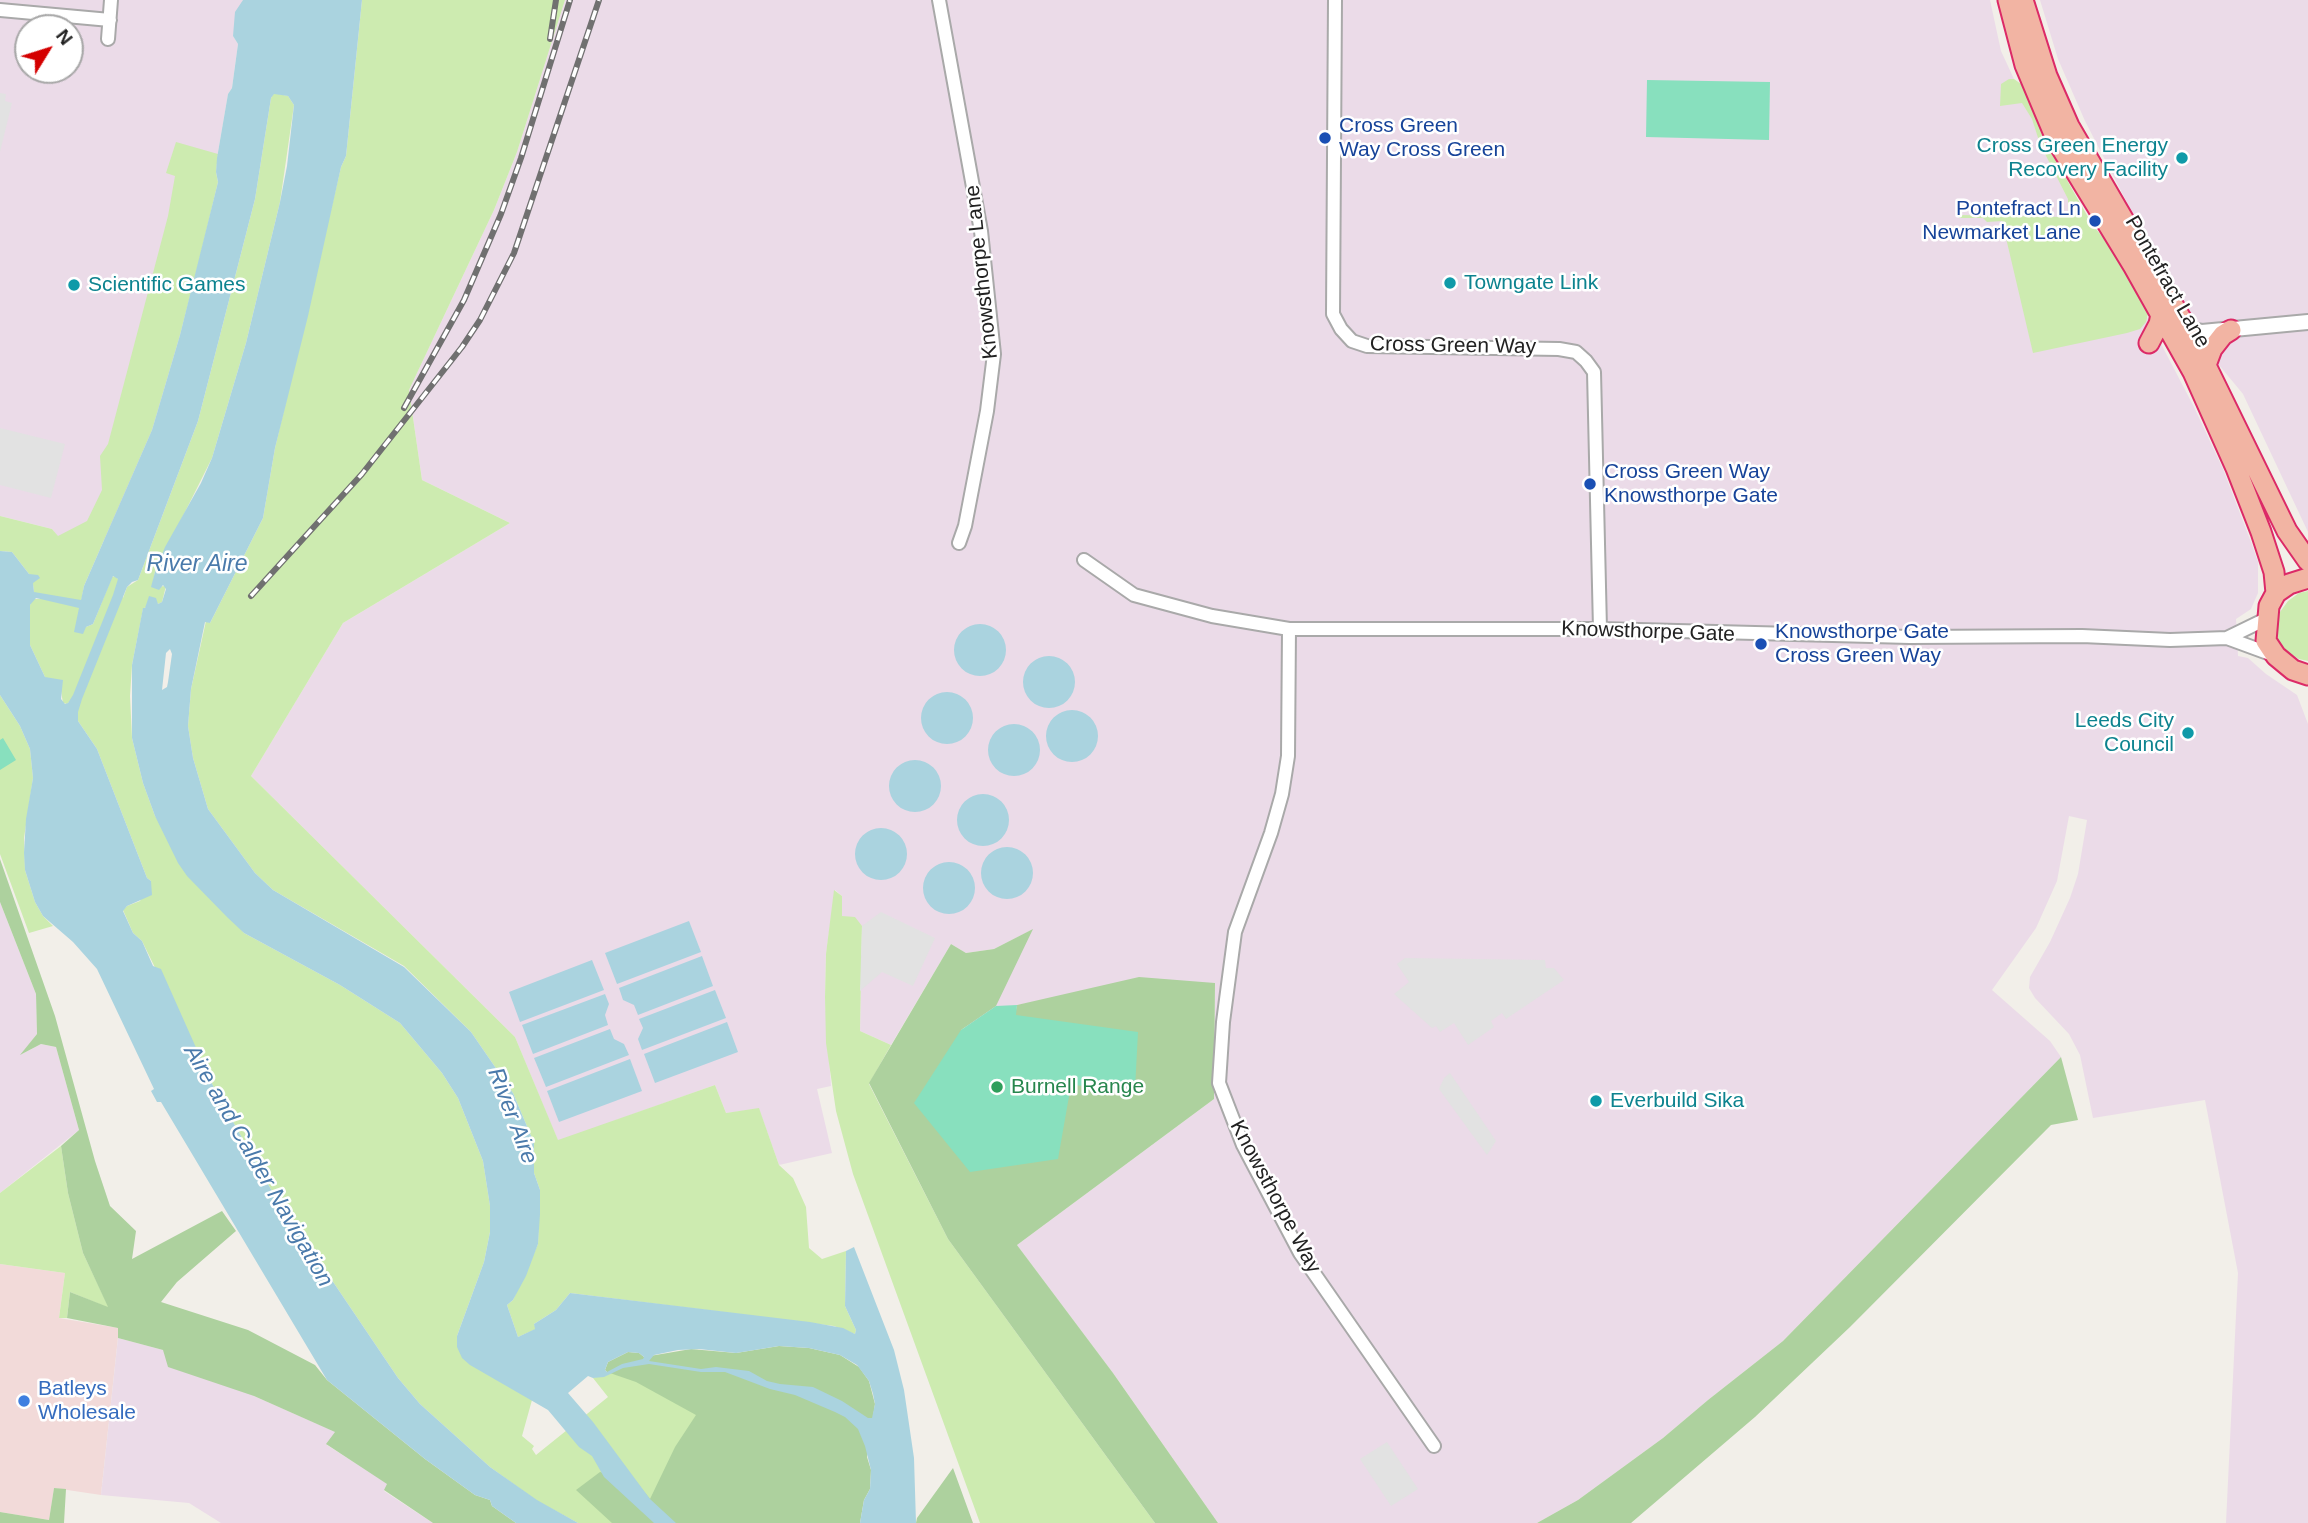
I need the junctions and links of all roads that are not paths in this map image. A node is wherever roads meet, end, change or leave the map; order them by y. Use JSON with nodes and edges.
{"nodes":[{"id":1,"x":111,"y":0,"type":"edge"},
{"id":2,"x":939,"y":0,"type":"edge"},
{"id":3,"x":1335,"y":0,"type":"edge"},
{"id":4,"x":2008,"y":0,"type":"edge"},
{"id":5,"x":2024,"y":0,"type":"edge"},
{"id":6,"x":0,"y":10,"type":"edge"},
{"id":7,"x":110,"y":20,"type":"junction"},
{"id":8,"x":108,"y":39,"type":"dead end"},
{"id":9,"x":2161,"y":314,"type":"junction"},
{"id":10,"x":2308,"y":322,"type":"edge"},
{"id":11,"x":2185,"y":323,"type":"junction"},
{"id":12,"x":2231,"y":330,"type":"junction"},
{"id":13,"x":2148,"y":343,"type":"dead end"},
{"id":14,"x":2206,"y":365,"type":"junction"},
{"id":15,"x":959,"y":543,"type":"dead end"},
{"id":16,"x":1084,"y":560,"type":"dead end"},
{"id":17,"x":2308,"y":561,"type":"edge"},
{"id":18,"x":2308,"y":578,"type":"edge"},
{"id":19,"x":2276,"y":593,"type":"junction"},
{"id":20,"x":2266,"y":619,"type":"junction"},
{"id":21,"x":1289,"y":629,"type":"junction"},
{"id":22,"x":1600,"y":629,"type":"junction"},
{"id":23,"x":2227,"y":638,"type":"junction"},
{"id":24,"x":2276,"y":656,"type":"junction"},
{"id":25,"x":2307,"y":676,"type":"edge"},
{"id":26,"x":1434,"y":1446,"type":"dead end"}],
"edges":[{"from":1,"to":7,"type":"street"},
{"from":2,"to":15,"type":"street","name":"Knowsthorpe Lane"},
{"from":3,"to":22,"type":"street","name":"Cross Green Way"},
{"from":4,"to":9,"type":"highway","name":"Pontefract Lane"},
{"from":5,"to":11,"type":"highway","name":"Pontefract Lane"},
{"from":6,"to":7,"type":"street"},
{"from":7,"to":8,"type":"street"},
{"from":9,"to":13,"type":"highway"},
{"from":9,"to":19,"type":"highway","name":"Pontefract Lane"},
{"from":10,"to":12,"type":"street"},
{"from":11,"to":12,"type":"street"},
{"from":11,"to":14,"type":"highway","name":"Pontefract Lane"},
{"from":12,"to":14,"type":"highway"},
{"from":14,"to":17,"type":"highway","name":"Pontefract Lane"},
{"from":16,"to":21,"type":"street","name":"Knowsthorpe Gate"},
{"from":18,"to":19,"type":"highway"},
{"from":19,"to":20,"type":"highway"},
{"from":20,"to":23,"type":"street","name":"Knowsthorpe Gate"},
{"from":20,"to":24,"type":"highway"},
{"from":21,"to":22,"type":"street","name":"Knowsthorpe Gate"},
{"from":21,"to":26,"type":"street","name":"Knowsthorpe Way"},
{"from":22,"to":23,"type":"street","name":"Knowsthorpe Gate"},
{"from":23,"to":24,"type":"street","name":"Knowsthorpe Gate"},
{"from":24,"to":25,"type":"highway"}]}
